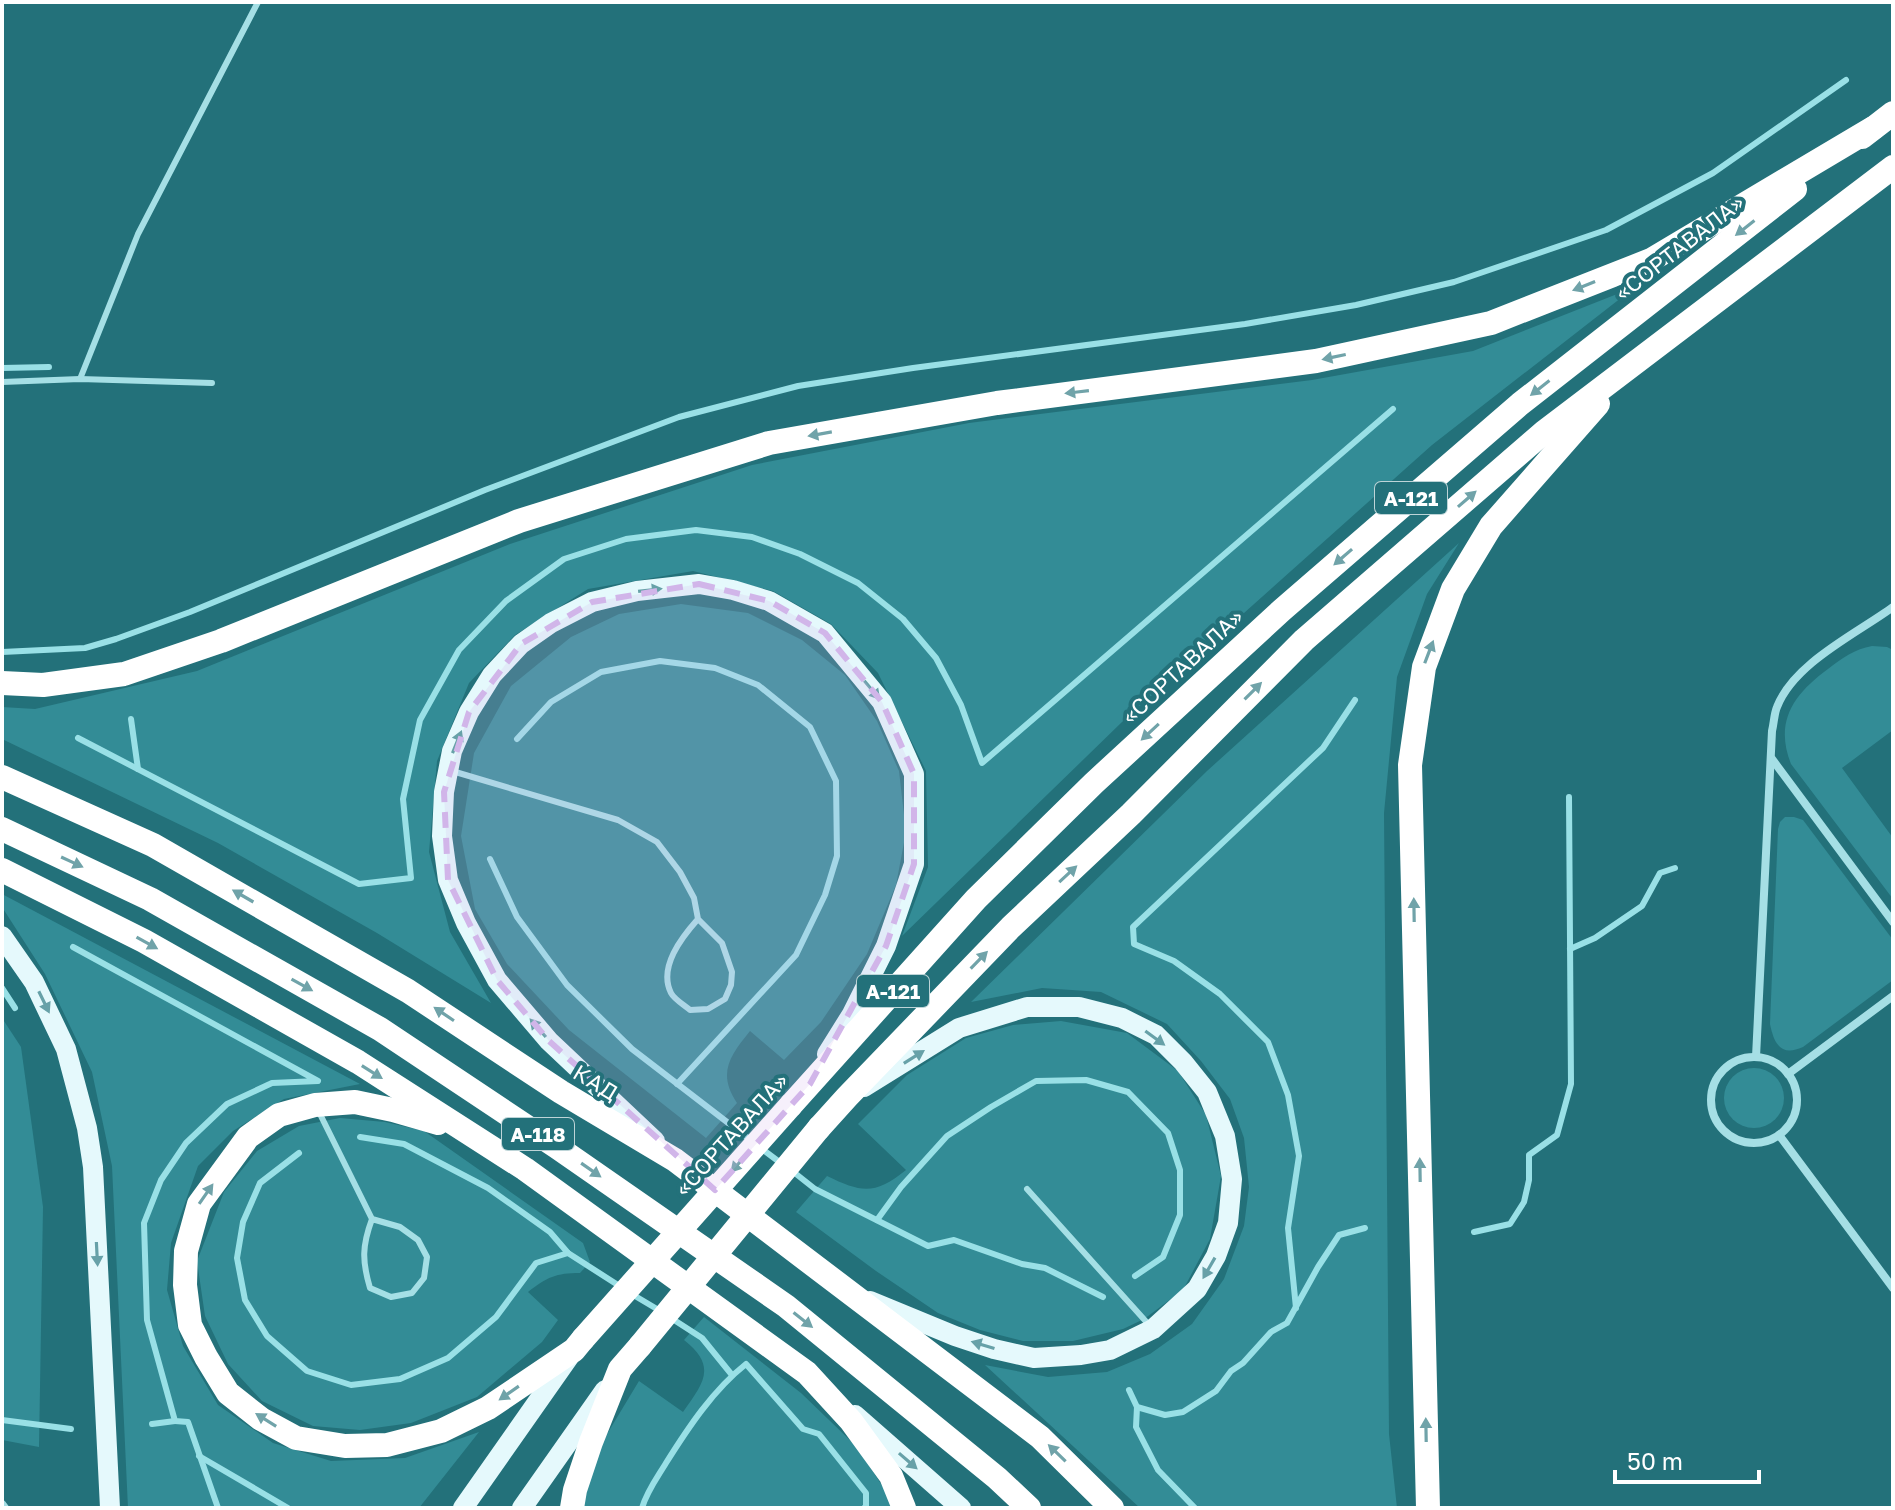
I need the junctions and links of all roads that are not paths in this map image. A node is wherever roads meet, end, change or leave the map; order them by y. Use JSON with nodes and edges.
{"nodes":[{"id":1,"x":258,"y":2,"type":"edge"},
{"id":2,"x":1893,"y":113,"type":"edge"},
{"id":3,"x":1873,"y":128,"type":"junction"},
{"id":4,"x":1893,"y":167,"type":"edge"},
{"id":5,"x":1622,"y":373,"type":"junction"},
{"id":6,"x":80,"y":379,"type":"junction"},
{"id":7,"x":2,"y":382,"type":"edge"},
{"id":8,"x":212,"y":383,"type":"dead end"},
{"id":9,"x":1893,"y":607,"type":"edge"},
{"id":10,"x":2,"y":683,"type":"edge"},
{"id":11,"x":1771,"y":758,"type":"junction"},
{"id":12,"x":449,"y":771,"type":"junction"},
{"id":13,"x":2,"y":777,"type":"edge"},
{"id":14,"x":2,"y":829,"type":"edge"},
{"id":15,"x":2,"y":870,"type":"edge"},
{"id":16,"x":698,"y":919,"type":"junction"},
{"id":17,"x":1893,"y":922,"type":"edge"},
{"id":18,"x":2,"y":936,"type":"edge"},
{"id":19,"x":1893,"y":996,"type":"edge"},
{"id":20,"x":1756,"y":1057,"type":"junction"},
{"id":21,"x":1788,"y":1074,"type":"junction"},
{"id":22,"x":810,"y":1084,"type":"junction"},
{"id":23,"x":847,"y":1097,"type":"junction"},
{"id":24,"x":315,"y":1105,"type":"junction"},
{"id":25,"x":1779,"y":1135,"type":"junction"},
{"id":26,"x":675,"y":1160,"type":"junction"},
{"id":27,"x":525,"y":1169,"type":"junction"},
{"id":28,"x":1027,"y":1189,"type":"dead end"},
{"id":29,"x":372,"y":1219,"type":"junction"},
{"id":30,"x":1889,"y":1275,"type":"edge"},
{"id":31,"x":1893,"y":1288,"type":"edge"},
{"id":32,"x":855,"y":1295,"type":"junction"},
{"id":33,"x":1153,"y":1329,"type":"junction"},
{"id":34,"x":578,"y":1344,"type":"junction"},
{"id":35,"x":620,"y":1369,"type":"junction"},
{"id":36,"x":807,"y":1373,"type":"junction"},
{"id":37,"x":110,"y":1508,"type":"edge"},
{"id":38,"x":463,"y":1508,"type":"edge"},
{"id":39,"x":522,"y":1508,"type":"edge"},
{"id":40,"x":572,"y":1508,"type":"edge"},
{"id":41,"x":904,"y":1508,"type":"edge"},
{"id":42,"x":961,"y":1508,"type":"edge"},
{"id":43,"x":1029,"y":1508,"type":"edge"},
{"id":44,"x":1112,"y":1508,"type":"edge"},
{"id":45,"x":1428,"y":1508,"type":"edge"}],
"edges":[{"from":1,"to":6,"type":"lane"},
{"from":2,"to":3,"type":"highway","name":"«СОРТАВАЛА»","number":"А-121"},
{"from":3,"to":10,"type":"highway","one_way":true},
{"from":3,"to":22,"type":"highway","name":"«СОРТАВАЛА»","number":"А-121","one_way":true},
{"from":4,"to":5,"type":"highway","number":"А-121"},
{"from":23,"to":5,"type":"highway","number":"А-121","one_way":true},
{"from":45,"to":5,"type":"highway","one_way":true},
{"from":6,"to":7,"type":"lane"},
{"from":6,"to":8,"type":"lane"},
{"from":9,"to":11,"type":"street"},
{"from":11,"to":17,"type":"street"},
{"from":11,"to":20,"type":"street"},
{"from":12,"to":16,"type":"lane"},
{"from":12,"to":22,"type":"main road","one_way":true},
{"from":26,"to":12,"type":"main road","one_way":true},
{"from":26,"to":13,"type":"highway","name":"КАД","number":"А-118","one_way":true},
{"from":14,"to":43,"type":"highway","number":"А-118","one_way":true},
{"from":15,"to":27,"type":"highway","one_way":true},
{"from":16,"to":16,"type":"lane"},
{"from":18,"to":37,"type":"main road","one_way":true},
{"from":19,"to":21,"type":"street"},
{"from":20,"to":21,"type":"street"},
{"from":20,"to":25,"type":"street"},
{"from":21,"to":25,"type":"street"},
{"from":22,"to":34,"type":"highway","name":"«СОРТАВАЛА»","number":"А-121","one_way":true,"bridge":true},
{"from":23,"to":33,"type":"main road","one_way":true},
{"from":23,"to":35,"type":"highway","number":"А-121","bridge":true},
{"from":24,"to":27,"type":"highway","name":"«СОРТАВАЛА»"},
{"from":24,"to":29,"type":"lane"},
{"from":34,"to":24,"type":"highway","name":"«СОРТАВАЛА»","one_way":true},
{"from":25,"to":30,"type":"street"},
{"from":26,"to":32,"type":"highway","name":"КАД","number":"А-118"},
{"from":27,"to":36,"type":"highway"},
{"from":28,"to":33,"type":"lane"},
{"from":29,"to":29,"type":"lane"},
{"from":30,"to":31,"type":"street"},
{"from":33,"to":32,"type":"main road","one_way":true},
{"from":44,"to":32,"type":"highway","name":"КАД","number":"А-118","one_way":true},
{"from":34,"to":38,"type":"main road"},
{"from":35,"to":39,"type":"main road"},
{"from":35,"to":40,"type":"highway"},
{"from":36,"to":41,"type":"highway"},
{"from":36,"to":42,"type":"main road","one_way":true}]}
